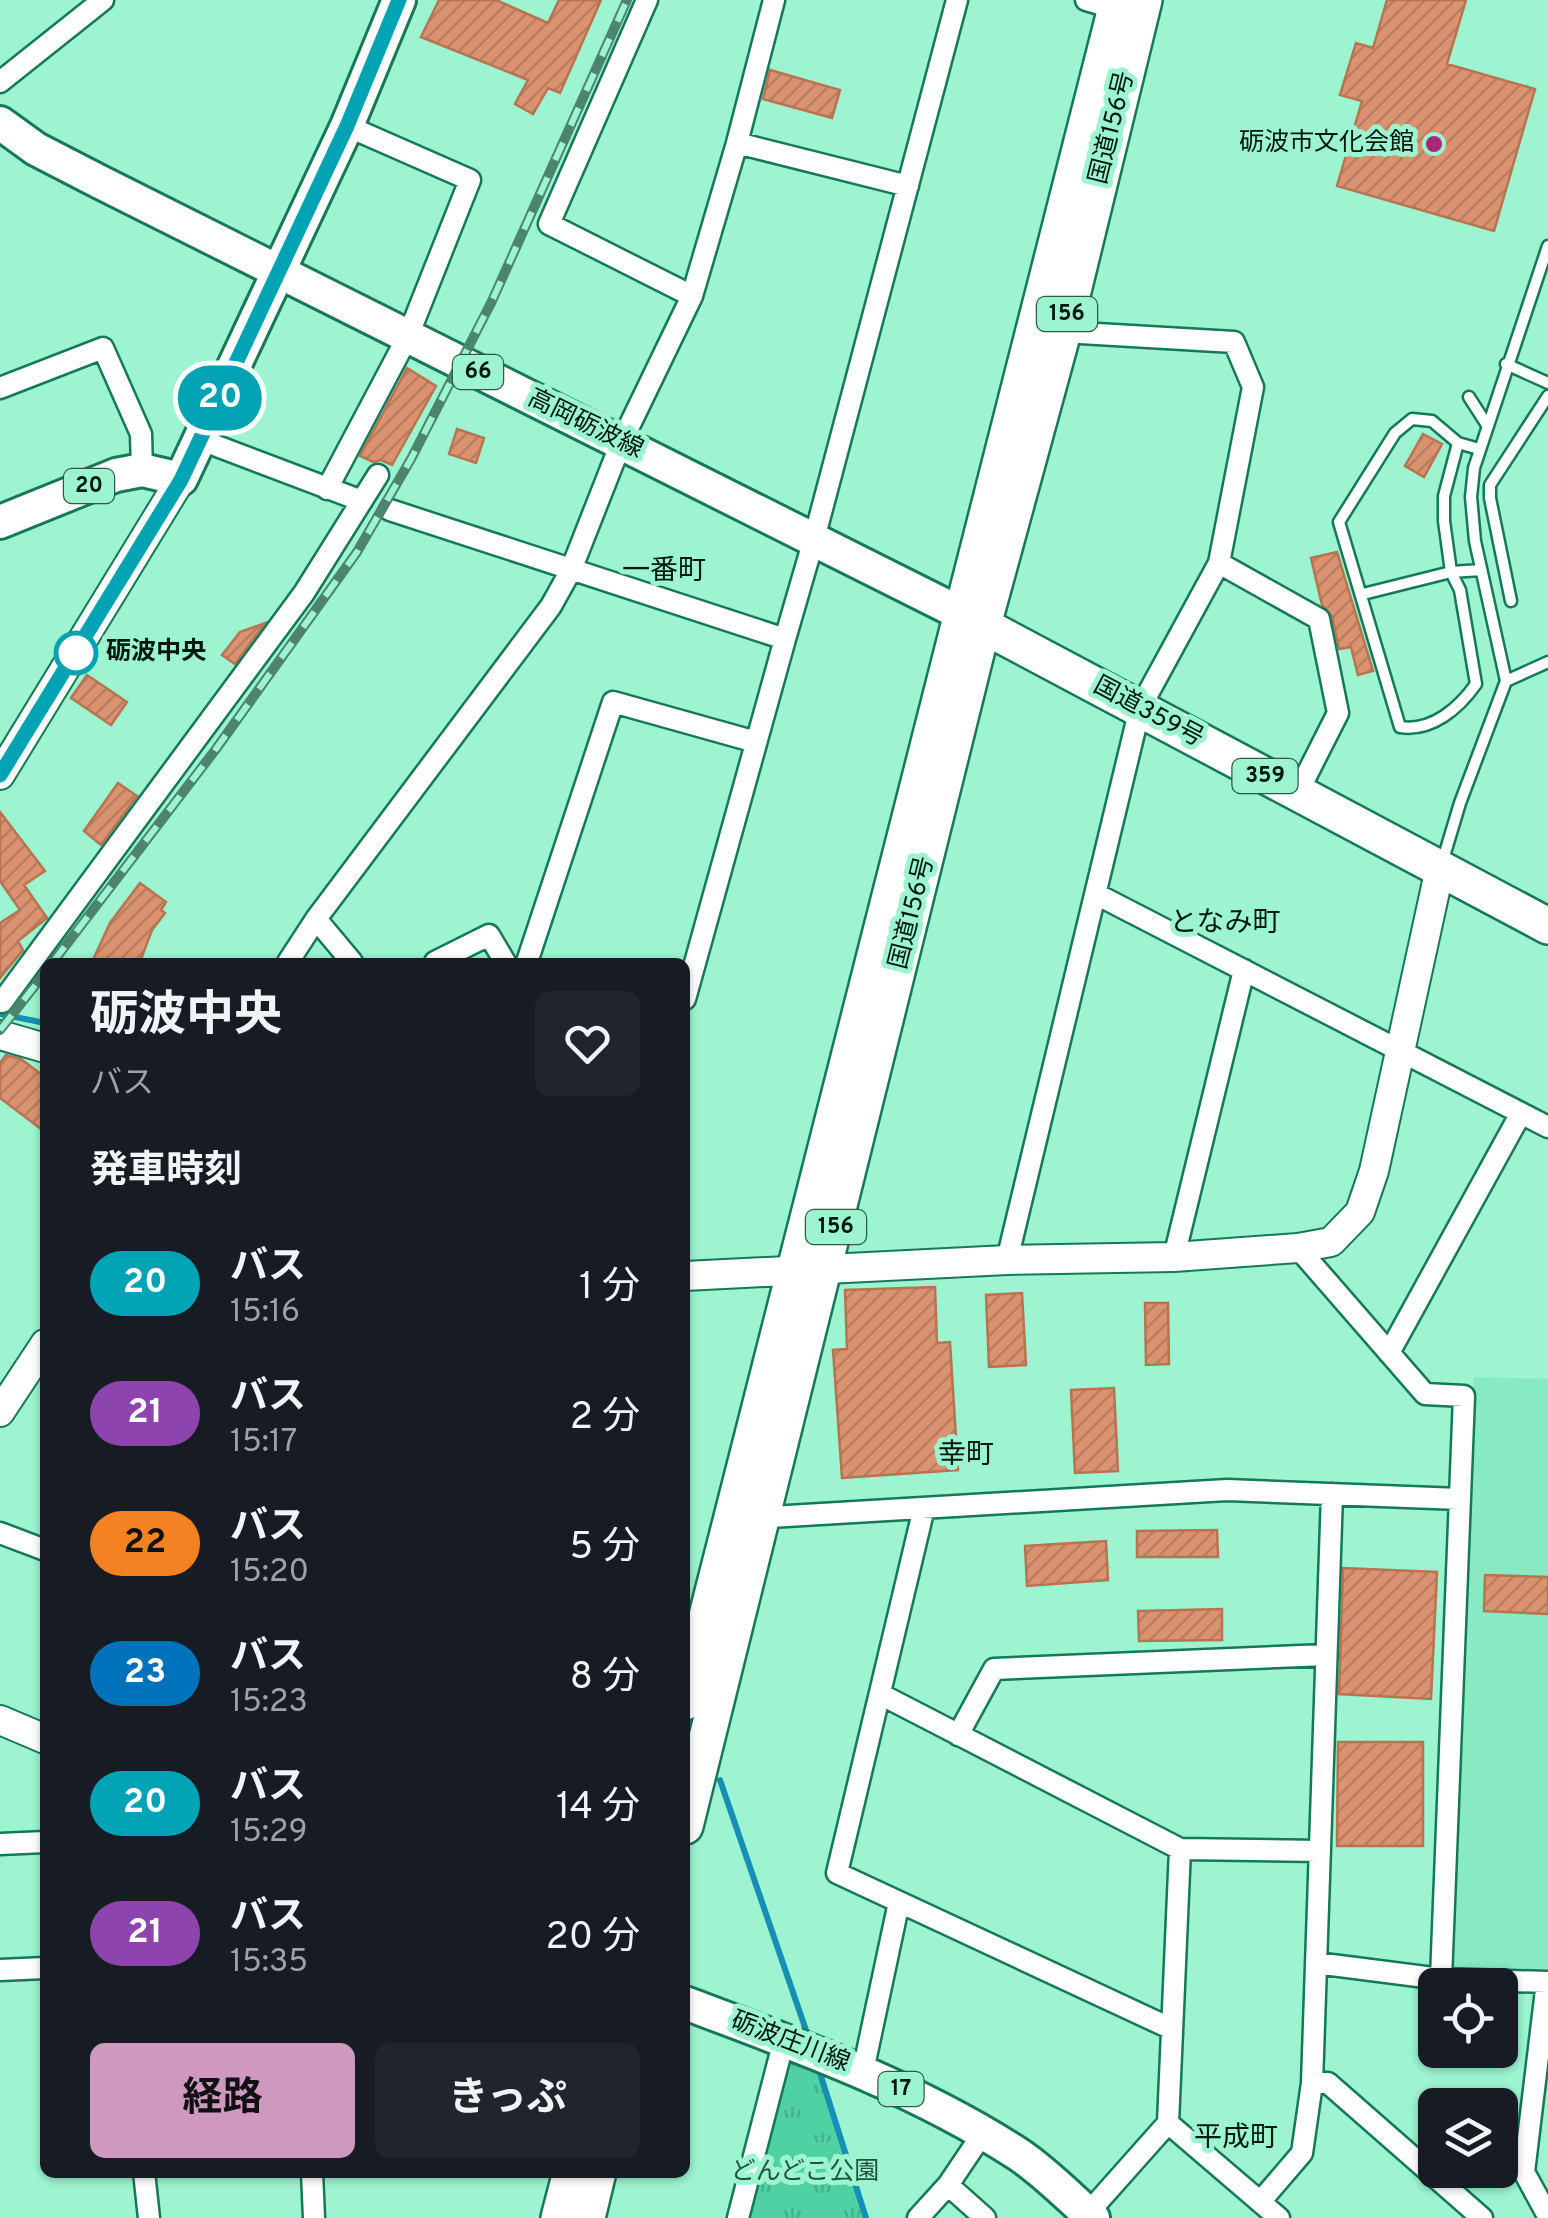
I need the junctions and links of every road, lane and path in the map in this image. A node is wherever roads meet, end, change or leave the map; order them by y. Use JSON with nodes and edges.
{"nodes":[{"id":1,"x":103,"y":0,"type":"edge"},
{"id":2,"x":399,"y":0,"type":"edge"},
{"id":3,"x":648,"y":0,"type":"edge"},
{"id":4,"x":774,"y":0,"type":"edge"},
{"id":5,"x":957,"y":0,"type":"edge"},
{"id":6,"x":1116,"y":2,"type":"edge"},
{"id":7,"x":0,"y":82,"type":"edge"},
{"id":8,"x":0,"y":123,"type":"edge"},
{"id":9,"x":347,"y":126,"type":"junction"},
{"id":10,"x":737,"y":143,"type":"junction"},
{"id":11,"x":908,"y":186,"type":"junction"},
{"id":12,"x":1548,"y":246,"type":"edge"},
{"id":13,"x":280,"y":271,"type":"junction"},
{"id":14,"x":692,"y":296,"type":"junction"},
{"id":15,"x":1063,"y":332,"type":"junction"},
{"id":16,"x":408,"y":336,"type":"junction"},
{"id":17,"x":1506,"y":364,"type":"junction"},
{"id":18,"x":1548,"y":383,"type":"edge"},
{"id":19,"x":0,"y":388,"type":"edge"},
{"id":20,"x":1469,"y":396,"type":"dead end"},
{"id":21,"x":1548,"y":396,"type":"edge"},
{"id":22,"x":1487,"y":425,"type":"junction"},
{"id":23,"x":201,"y":440,"type":"junction"},
{"id":24,"x":620,"y":443,"type":"junction"},
{"id":25,"x":1458,"y":443,"type":"junction"},
{"id":26,"x":1480,"y":449,"type":"junction"},
{"id":27,"x":142,"y":470,"type":"junction"},
{"id":28,"x":378,"y":475,"type":"dead end"},
{"id":29,"x":181,"y":480,"type":"junction"},
{"id":30,"x":327,"y":489,"type":"junction"},
{"id":31,"x":362,"y":500,"type":"junction"},
{"id":32,"x":390,"y":510,"type":"dead end"},
{"id":33,"x":0,"y":522,"type":"edge"},
{"id":34,"x":814,"y":539,"type":"junction"},
{"id":35,"x":1219,"y":563,"type":"junction"},
{"id":36,"x":571,"y":570,"type":"junction"},
{"id":37,"x":1482,"y":570,"type":"junction"},
{"id":38,"x":1451,"y":572,"type":"junction"},
{"id":39,"x":1363,"y":594,"type":"junction"},
{"id":40,"x":1512,"y":601,"type":"dead end"},
{"id":41,"x":972,"y":620,"type":"junction"},
{"id":42,"x":785,"y":639,"type":"junction"},
{"id":43,"x":1548,"y":662,"type":"edge"},
{"id":44,"x":1506,"y":681,"type":"junction"},
{"id":45,"x":1140,"y":708,"type":"junction"},
{"id":46,"x":756,"y":742,"type":"junction"},
{"id":47,"x":0,"y":775,"type":"edge"},
{"id":48,"x":1297,"y":794,"type":"junction"},
{"id":49,"x":1440,"y":868,"type":"junction"},
{"id":50,"x":1096,"y":894,"type":"junction"},
{"id":51,"x":316,"y":919,"type":"junction"},
{"id":52,"x":1548,"y":926,"type":"edge"},
{"id":53,"x":291,"y":958,"type":"edge"},
{"id":54,"x":349,"y":958,"type":"edge"},
{"id":55,"x":443,"y":958,"type":"edge"},
{"id":56,"x":503,"y":958,"type":"edge"},
{"id":57,"x":528,"y":958,"type":"edge"},
{"id":58,"x":1244,"y":970,"type":"junction"},
{"id":59,"x":690,"y":981,"type":"edge"},
{"id":60,"x":0,"y":998,"type":"edge"},
{"id":61,"x":0,"y":1035,"type":"edge"},
{"id":62,"x":40,"y":1047,"type":"edge"},
{"id":63,"x":1399,"y":1050,"type":"junction"},
{"id":64,"x":1521,"y":1113,"type":"junction"},
{"id":65,"x":1548,"y":1127,"type":"edge"},
{"id":66,"x":1298,"y":1248,"type":"junction"},
{"id":67,"x":1174,"y":1257,"type":"junction"},
{"id":68,"x":1007,"y":1260,"type":"junction"},
{"id":69,"x":812,"y":1269,"type":"junction"},
{"id":70,"x":690,"y":1276,"type":"edge"},
{"id":71,"x":40,"y":1352,"type":"edge"},
{"id":72,"x":1389,"y":1354,"type":"junction"},
{"id":73,"x":0,"y":1412,"type":"edge"},
{"id":74,"x":1332,"y":1494,"type":"junction"},
{"id":75,"x":1460,"y":1498,"type":"junction"},
{"id":76,"x":924,"y":1508,"type":"junction"},
{"id":77,"x":747,"y":1518,"type":"junction"},
{"id":78,"x":0,"y":1533,"type":"edge"},
{"id":79,"x":40,"y":1548,"type":"edge"},
{"id":80,"x":1326,"y":1656,"type":"junction"},
{"id":81,"x":690,"y":1687,"type":"edge"},
{"id":82,"x":880,"y":1694,"type":"junction"},
{"id":83,"x":0,"y":1720,"type":"edge"},
{"id":84,"x":958,"y":1735,"type":"junction"},
{"id":85,"x":40,"y":1737,"type":"edge"},
{"id":86,"x":690,"y":1801,"type":"edge"},
{"id":87,"x":40,"y":1842,"type":"edge"},
{"id":88,"x":0,"y":1844,"type":"edge"},
{"id":89,"x":1180,"y":1849,"type":"junction"},
{"id":90,"x":1320,"y":1850,"type":"junction"},
{"id":91,"x":899,"y":1902,"type":"junction"},
{"id":92,"x":1316,"y":1964,"type":"junction"},
{"id":93,"x":40,"y":1968,"type":"edge"},
{"id":94,"x":1441,"y":1968,"type":"edge"},
{"id":95,"x":0,"y":1970,"type":"edge"},
{"id":96,"x":1418,"y":1976,"type":"edge"},
{"id":97,"x":1518,"y":1981,"type":"edge"},
{"id":98,"x":1548,"y":1982,"type":"edge"},
{"id":99,"x":690,"y":2005,"type":"edge"},
{"id":100,"x":1172,"y":2029,"type":"junction"},
{"id":101,"x":784,"y":2040,"type":"junction"},
{"id":102,"x":864,"y":2071,"type":"junction"},
{"id":103,"x":1312,"y":2083,"type":"junction"},
{"id":104,"x":1168,"y":2124,"type":"junction"},
{"id":105,"x":983,"y":2133,"type":"junction"},
{"id":106,"x":145,"y":2178,"type":"edge"},
{"id":107,"x":312,"y":2178,"type":"edge"},
{"id":108,"x":570,"y":2178,"type":"edge"},
{"id":109,"x":597,"y":2178,"type":"edge"},
{"id":110,"x":948,"y":2186,"type":"junction"},
{"id":111,"x":1260,"y":2202,"type":"junction"},
{"id":112,"x":1091,"y":2216,"type":"edge"},
{"id":113,"x":1548,"y":2216,"type":"edge"},
{"id":114,"x":149,"y":2218,"type":"edge"},
{"id":115,"x":314,"y":2218,"type":"edge"},
{"id":116,"x":560,"y":2218,"type":"edge"},
{"id":117,"x":587,"y":2218,"type":"edge"},
{"id":118,"x":738,"y":2218,"type":"edge"},
{"id":119,"x":918,"y":2218,"type":"edge"},
{"id":120,"x":985,"y":2218,"type":"edge"},
{"id":121,"x":1279,"y":2218,"type":"edge"},
{"id":122,"x":1482,"y":2218,"type":"edge"}],
"edges":[{"from":1,"to":7,"type":"street"},
{"from":2,"to":9,"type":"main road"},
{"from":3,"to":14,"type":"street"},
{"from":4,"to":10,"type":"street"},
{"from":5,"to":11,"type":"street"},
{"from":6,"to":15,"type":"highway","name":"国道156号","number":"156"},
{"from":6,"to":41,"type":"highway","name":"国道156号","number":"156"},
{"from":8,"to":13,"type":"main road","name":"高岡砺波線","number":"66"},
{"from":9,"to":13,"type":"main road"},
{"from":9,"to":16,"type":"street"},
{"from":10,"to":11,"type":"street"},
{"from":10,"to":14,"type":"street"},
{"from":11,"to":34,"type":"street"},
{"from":12,"to":17,"type":"lane"},
{"from":13,"to":16,"type":"main road","name":"高岡砺波線","number":"66"},
{"from":13,"to":23,"type":"main road"},
{"from":14,"to":24,"type":"street"},
{"from":15,"to":35,"type":"street"},
{"from":15,"to":41,"type":"highway","name":"国道156号","number":"156"},
{"from":16,"to":24,"type":"main road","name":"高岡砺波線","number":"66"},
{"from":16,"to":30,"type":"street"},
{"from":17,"to":18,"type":"lane"},
{"from":17,"to":22,"type":"lane"},
{"from":19,"to":27,"type":"street"},
{"from":20,"to":22,"type":"lane"},
{"from":21,"to":40,"type":"lane"},
{"from":22,"to":26,"type":"lane"},
{"from":23,"to":29,"type":"main road"},
{"from":23,"to":30,"type":"street"},
{"from":24,"to":34,"type":"main road","name":"高岡砺波線","number":"66"},
{"from":24,"to":36,"type":"street"},
{"from":25,"to":26,"type":"lane"},
{"from":25,"to":38,"type":"lane"},
{"from":25,"to":39,"type":"lane"},
{"from":26,"to":37,"type":"lane"},
{"from":27,"to":29,"type":"main road","number":"20"},
{"from":27,"to":33,"type":"main road","number":"20"},
{"from":28,"to":31,"type":"street"},
{"from":29,"to":47,"type":"street"},
{"from":30,"to":31,"type":"street"},
{"from":31,"to":60,"type":"street"},
{"from":32,"to":36,"type":"street"},
{"from":34,"to":41,"type":"main road","name":"高岡砺波線","number":"66"},
{"from":34,"to":42,"type":"street"},
{"from":35,"to":45,"type":"street"},
{"from":35,"to":48,"type":"street"},
{"from":36,"to":42,"type":"street"},
{"from":36,"to":51,"type":"street"},
{"from":37,"to":38,"type":"lane"},
{"from":37,"to":44,"type":"lane"},
{"from":38,"to":39,"type":"lane"},
{"from":38,"to":39,"type":"lane"},
{"from":41,"to":45,"type":"highway","name":"国道359号","number":"359"},
{"from":41,"to":69,"type":"highway","name":"国道156号","number":"156"},
{"from":42,"to":46,"type":"street"},
{"from":43,"to":44,"type":"lane"},
{"from":44,"to":49,"type":"lane"},
{"from":45,"to":48,"type":"highway","name":"国道359号","number":"359"},
{"from":45,"to":50,"type":"street"},
{"from":46,"to":57,"type":"street"},
{"from":46,"to":59,"type":"street"},
{"from":48,"to":49,"type":"highway","name":"国道359号","number":"359"},
{"from":49,"to":52,"type":"highway","name":"国道359号","number":"359"},
{"from":49,"to":63,"type":"street"},
{"from":50,"to":58,"type":"street"},
{"from":50,"to":68,"type":"street"},
{"from":51,"to":53,"type":"street"},
{"from":51,"to":54,"type":"street"},
{"from":55,"to":56,"type":"street"},
{"from":58,"to":63,"type":"street"},
{"from":58,"to":67,"type":"street"},
{"from":61,"to":62,"type":"street"},
{"from":63,"to":64,"type":"street"},
{"from":63,"to":66,"type":"street"},
{"from":64,"to":65,"type":"street"},
{"from":64,"to":72,"type":"street"},
{"from":66,"to":67,"type":"street"},
{"from":66,"to":72,"type":"street"},
{"from":67,"to":68,"type":"street"},
{"from":68,"to":69,"type":"street"},
{"from":69,"to":70,"type":"street"},
{"from":69,"to":77,"type":"highway","name":"国道156号","number":"156"},
{"from":71,"to":73,"type":"street"},
{"from":72,"to":75,"type":"street"},
{"from":74,"to":75,"type":"street"},
{"from":74,"to":76,"type":"street"},
{"from":74,"to":80,"type":"street"},
{"from":75,"to":94,"type":"street"},
{"from":76,"to":77,"type":"street"},
{"from":76,"to":82,"type":"street"},
{"from":77,"to":81,"type":"highway","name":"国道156号","number":"156"},
{"from":77,"to":86,"type":"highway","name":"国道156号","number":"156"},
{"from":78,"to":79,"type":"street"},
{"from":80,"to":84,"type":"street"},
{"from":80,"to":90,"type":"street"},
{"from":82,"to":84,"type":"street"},
{"from":82,"to":91,"type":"street"},
{"from":83,"to":85,"type":"street"},
{"from":84,"to":89,"type":"street"},
{"from":87,"to":88,"type":"street"},
{"from":89,"to":90,"type":"street"},
{"from":89,"to":100,"type":"street"},
{"from":90,"to":92,"type":"street"},
{"from":91,"to":100,"type":"street"},
{"from":91,"to":102,"type":"street"},
{"from":92,"to":96,"type":"street"},
{"from":92,"to":103,"type":"street"},
{"from":93,"to":95,"type":"street"},
{"from":97,"to":98,"type":"street"},
{"from":98,"to":113,"type":"street"},
{"from":99,"to":101,"type":"main road","name":"砺波庄川線","number":"17"},
{"from":100,"to":104,"type":"street"},
{"from":101,"to":102,"type":"main road","name":"砺波庄川線","number":"17"},
{"from":101,"to":118,"type":"street"},
{"from":102,"to":105,"type":"main road","name":"砺波庄川線","number":"17"},
{"from":103,"to":111,"type":"street"},
{"from":103,"to":122,"type":"street"},
{"from":104,"to":111,"type":"street"},
{"from":104,"to":112,"type":"street"},
{"from":105,"to":110,"type":"street"},
{"from":105,"to":112,"type":"main road","name":"砺波庄川線","number":"17"},
{"from":106,"to":114,"type":"street"},
{"from":107,"to":115,"type":"street"},
{"from":108,"to":116,"type":"highway"},
{"from":109,"to":117,"type":"highway"},
{"from":110,"to":119,"type":"street"},
{"from":110,"to":120,"type":"street"},
{"from":111,"to":121,"type":"street"}]}
